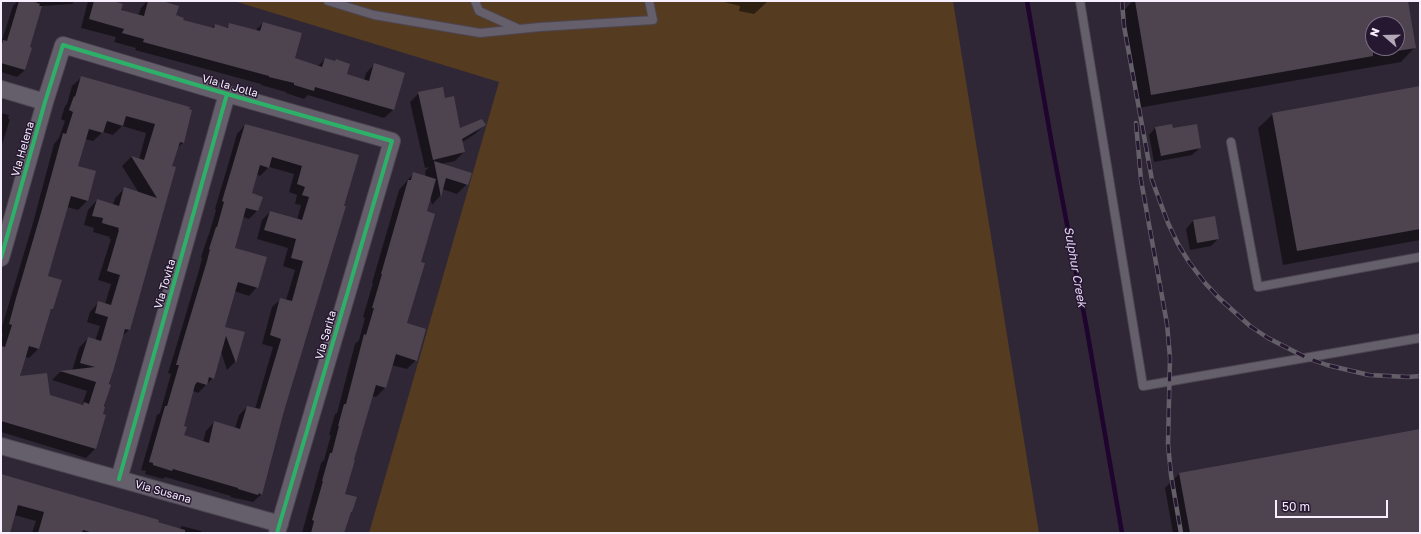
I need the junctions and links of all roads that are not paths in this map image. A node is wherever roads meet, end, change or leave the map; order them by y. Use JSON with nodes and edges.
{"nodes":[{"id":1,"x":328,"y":1,"type":"edge"},
{"id":2,"x":475,"y":1,"type":"edge"},
{"id":3,"x":649,"y":1,"type":"edge"},
{"id":4,"x":1080,"y":1,"type":"edge"},
{"id":5,"x":520,"y":29,"type":"junction"},
{"id":6,"x":63,"y":44,"type":"joint"},
{"id":7,"x":1,"y":88,"type":"edge"},
{"id":8,"x":227,"y":94,"type":"junction"},
{"id":9,"x":45,"y":102,"type":"junction"},
{"id":10,"x":392,"y":141,"type":"joint"},
{"id":11,"x":1231,"y":142,"type":"dead end"},
{"id":12,"x":1420,"y":257,"type":"edge"},
{"id":13,"x":1,"y":258,"type":"edge"},
{"id":14,"x":1420,"y":338,"type":"edge"},
{"id":15,"x":1,"y":446,"type":"edge"},
{"id":16,"x":119,"y":479,"type":"junction"},
{"id":17,"x":278,"y":529,"type":"edge"}],
"edges":[{"from":1,"to":5,"type":"lane"},
{"from":2,"to":5,"type":"lane"},
{"from":3,"to":5,"type":"lane"},
{"from":4,"to":14,"type":"lane"},
{"from":6,"to":8,"type":"street","name":"Via la Jolla"},
{"from":6,"to":9,"type":"street","name":"Via Helena"},
{"from":7,"to":9,"type":"street"},
{"from":8,"to":10,"type":"street","name":"Via la Jolla"},
{"from":8,"to":16,"type":"street","name":"Via Tovita"},
{"from":9,"to":13,"type":"street","name":"Via Helena"},
{"from":10,"to":17,"type":"street","name":"Via Sarita"},
{"from":11,"to":12,"type":"lane"},
{"from":15,"to":16,"type":"street","name":"Via Susana"},
{"from":16,"to":17,"type":"street","name":"Via Susana"}]}
